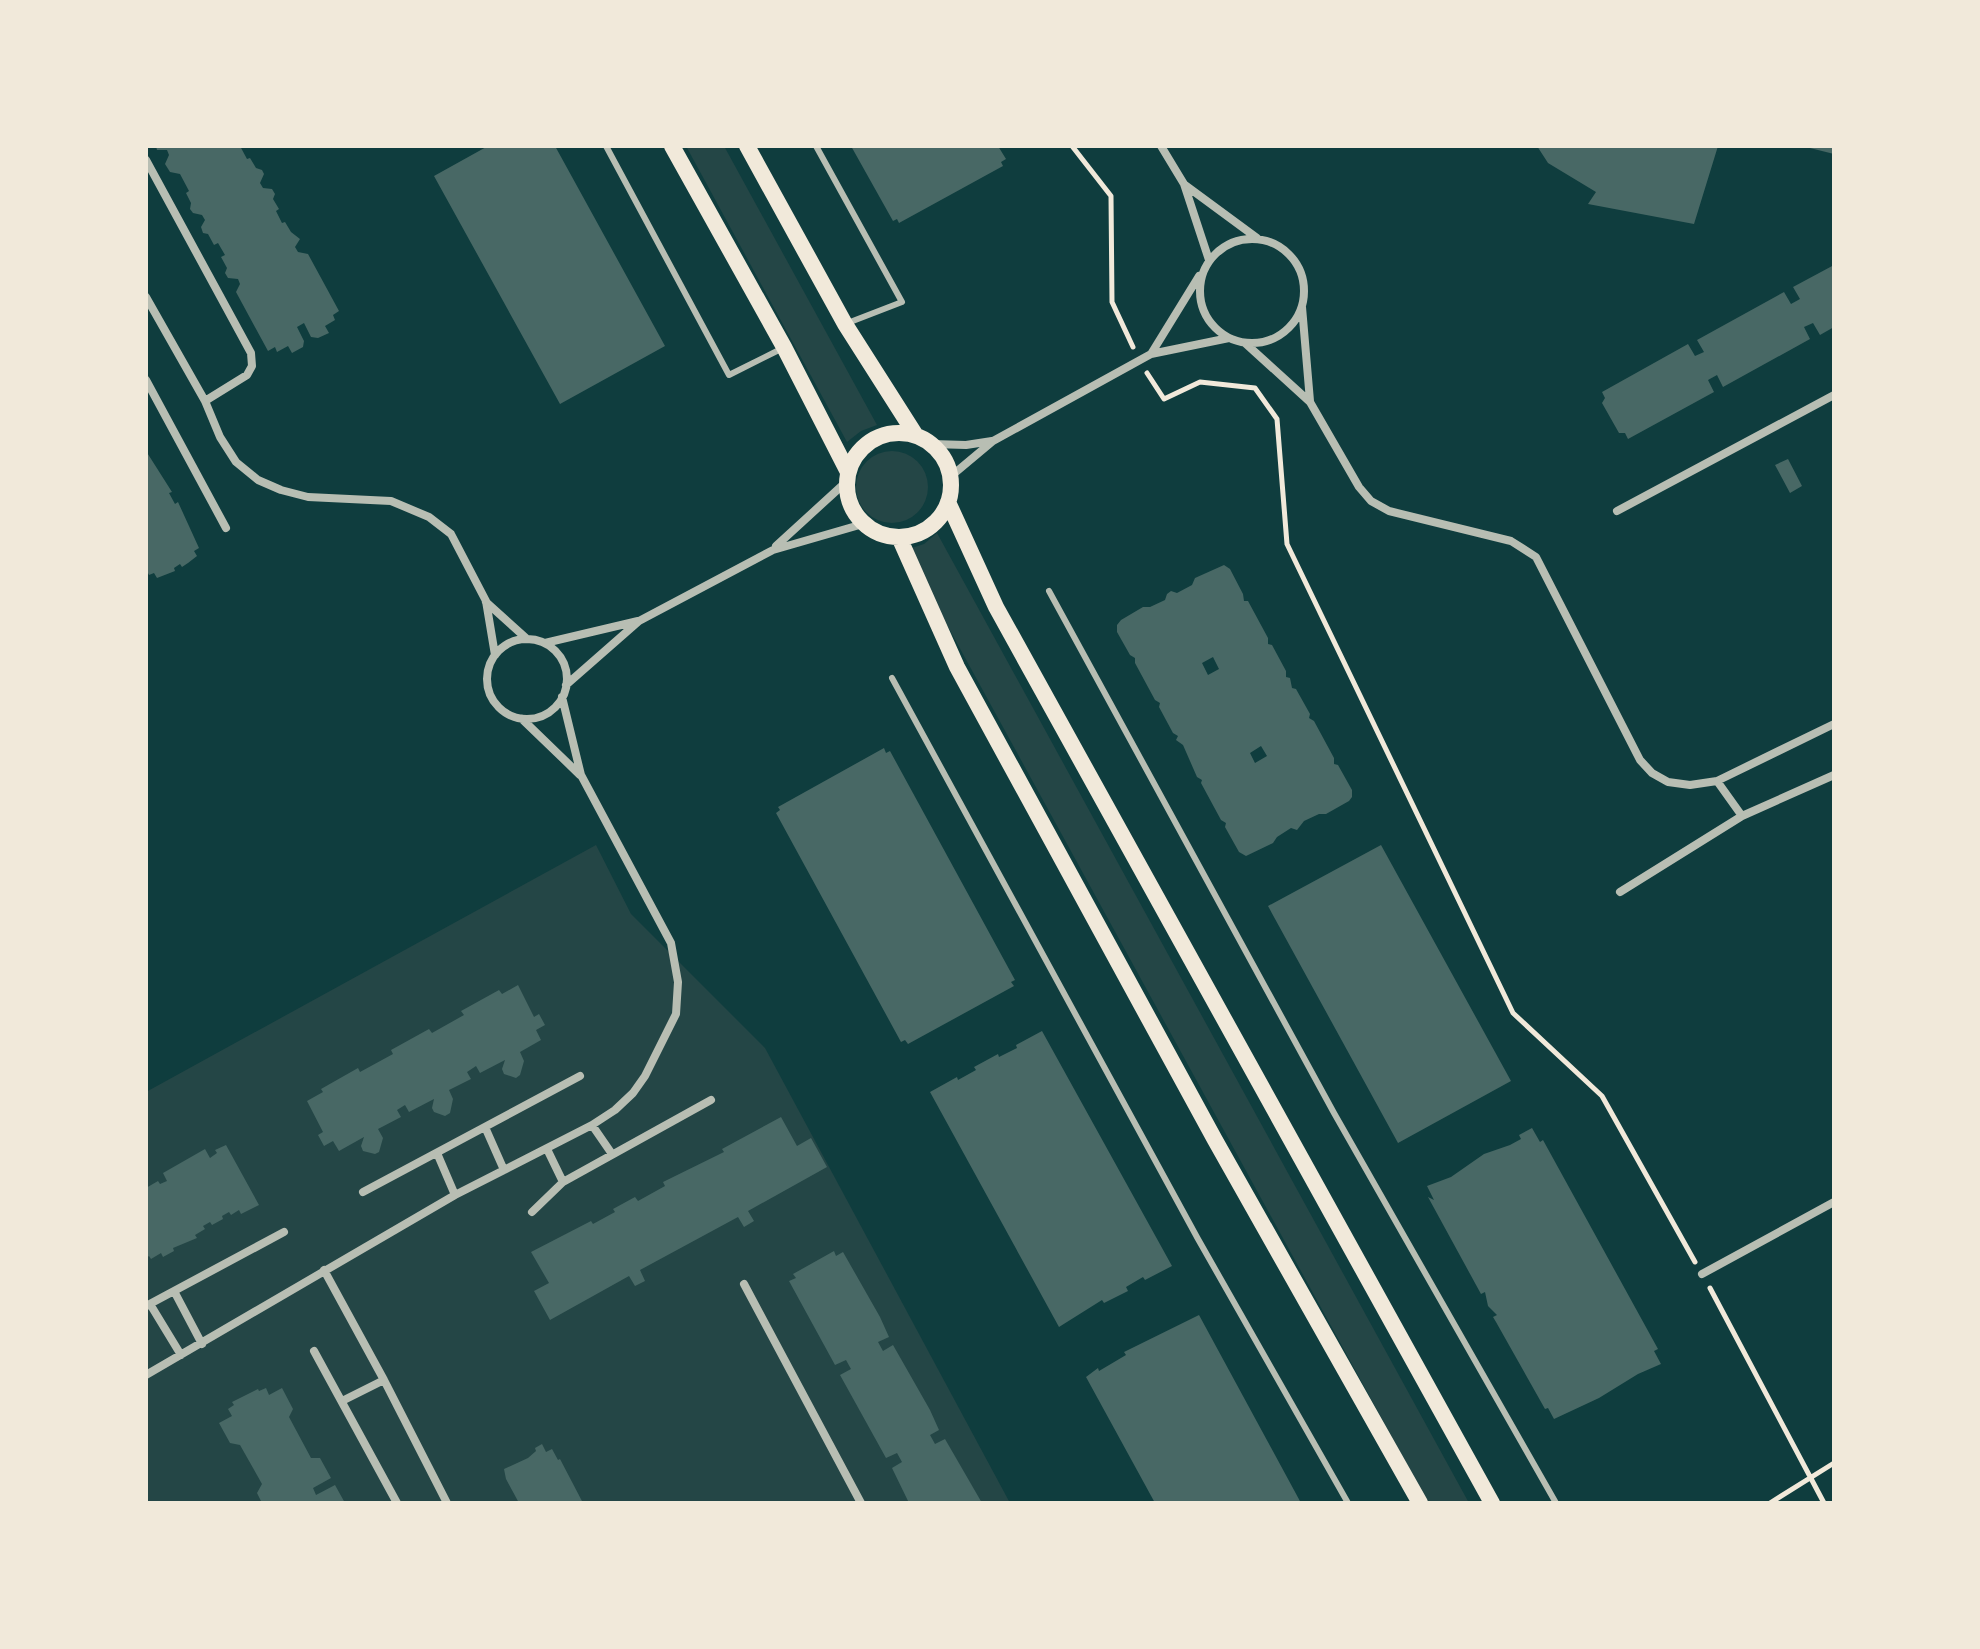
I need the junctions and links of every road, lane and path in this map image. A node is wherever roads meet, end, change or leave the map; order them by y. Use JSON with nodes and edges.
{"nodes":[{"id":1,"x":606,"y":146,"type":"edge"},
{"id":2,"x":672,"y":146,"type":"edge"},
{"id":3,"x":747,"y":146,"type":"edge"},
{"id":4,"x":816,"y":146,"type":"edge"},
{"id":5,"x":1072,"y":146,"type":"edge"},
{"id":6,"x":1161,"y":146,"type":"edge"},
{"id":7,"x":146,"y":160,"type":"edge"},
{"id":8,"x":1184,"y":184,"type":"junction"},
{"id":9,"x":1257,"y":238,"type":"junction"},
{"id":10,"x":1207,"y":264,"type":"junction"},
{"id":11,"x":146,"y":297,"type":"edge"},
{"id":12,"x":1302,"y":305,"type":"junction"},
{"id":13,"x":156,"y":314,"type":"junction"},
{"id":14,"x":146,"y":321,"type":"edge"},
{"id":15,"x":845,"y":324,"type":"junction"},
{"id":16,"x":1229,"y":338,"type":"junction"},
{"id":17,"x":1245,"y":343,"type":"junction"},
{"id":18,"x":784,"y":347,"type":"junction"},
{"id":19,"x":1151,"y":354,"type":"junction"},
{"id":20,"x":1139,"y":362,"type":"junction"},
{"id":21,"x":146,"y":380,"type":"edge"},
{"id":22,"x":1834,"y":395,"type":"edge"},
{"id":23,"x":205,"y":401,"type":"junction"},
{"id":24,"x":1310,"y":402,"type":"junction"},
{"id":25,"x":915,"y":434,"type":"junction"},
{"id":26,"x":993,"y":441,"type":"junction"},
{"id":27,"x":932,"y":444,"type":"junction"},
{"id":28,"x":847,"y":477,"type":"junction"},
{"id":29,"x":950,"y":477,"type":"junction"},
{"id":30,"x":948,"y":502,"type":"junction"},
{"id":31,"x":1617,"y":511,"type":"dead end"},
{"id":32,"x":863,"y":524,"type":"junction"},
{"id":33,"x":226,"y":528,"type":"dead end"},
{"id":34,"x":899,"y":537,"type":"junction"},
{"id":35,"x":773,"y":550,"type":"junction"},
{"id":36,"x":1049,"y":591,"type":"dead end"},
{"id":37,"x":486,"y":601,"type":"junction"},
{"id":38,"x":639,"y":621,"type":"junction"},
{"id":39,"x":527,"y":639,"type":"junction"},
{"id":40,"x":545,"y":643,"type":"junction"},
{"id":41,"x":495,"y":655,"type":"junction"},
{"id":42,"x":892,"y":678,"type":"dead end"},
{"id":43,"x":566,"y":685,"type":"junction"},
{"id":44,"x":562,"y":697,"type":"junction"},
{"id":45,"x":522,"y":719,"type":"junction"},
{"id":46,"x":1834,"y":724,"type":"edge"},
{"id":47,"x":581,"y":775,"type":"junction"},
{"id":48,"x":1834,"y":775,"type":"edge"},
{"id":49,"x":1717,"y":781,"type":"junction"},
{"id":50,"x":1742,"y":816,"type":"junction"},
{"id":51,"x":1620,"y":892,"type":"dead end"},
{"id":52,"x":580,"y":1076,"type":"dead end"},
{"id":53,"x":711,"y":1100,"type":"dead end"},
{"id":54,"x":592,"y":1125,"type":"junction"},
{"id":55,"x":485,"y":1127,"type":"junction"},
{"id":56,"x":547,"y":1149,"type":"junction"},
{"id":57,"x":437,"y":1153,"type":"junction"},
{"id":58,"x":612,"y":1154,"type":"junction"},
{"id":59,"x":504,"y":1170,"type":"junction"},
{"id":60,"x":563,"y":1182,"type":"junction"},
{"id":61,"x":363,"y":1192,"type":"dead end"},
{"id":62,"x":455,"y":1195,"type":"junction"},
{"id":63,"x":1834,"y":1202,"type":"edge"},
{"id":64,"x":532,"y":1212,"type":"dead end"},
{"id":65,"x":284,"y":1232,"type":"dead end"},
{"id":66,"x":324,"y":1270,"type":"junction"},
{"id":67,"x":1702,"y":1274,"type":"junction"},
{"id":68,"x":744,"y":1284,"type":"dead end"},
{"id":69,"x":174,"y":1291,"type":"junction"},
{"id":70,"x":148,"y":1305,"type":"edge"},
{"id":71,"x":202,"y":1344,"type":"junction"},
{"id":72,"x":314,"y":1351,"type":"dead end"},
{"id":73,"x":181,"y":1355,"type":"junction"},
{"id":74,"x":146,"y":1375,"type":"edge"},
{"id":75,"x":384,"y":1380,"type":"junction"},
{"id":76,"x":342,"y":1401,"type":"junction"},
{"id":77,"x":1834,"y":1463,"type":"edge"},
{"id":78,"x":1810,"y":1477,"type":"junction"},
{"id":79,"x":397,"y":1503,"type":"edge"},
{"id":80,"x":447,"y":1503,"type":"edge"},
{"id":81,"x":861,"y":1503,"type":"edge"},
{"id":82,"x":1348,"y":1503,"type":"edge"},
{"id":83,"x":1420,"y":1503,"type":"edge"},
{"id":84,"x":1492,"y":1503,"type":"edge"},
{"id":85,"x":1556,"y":1503,"type":"edge"},
{"id":86,"x":1770,"y":1503,"type":"edge"},
{"id":87,"x":1824,"y":1503,"type":"edge"}],
"edges":[{"from":1,"to":18,"type":"lane"},
{"from":2,"to":18,"type":"main road"},
{"from":3,"to":15,"type":"main road"},
{"from":4,"to":15,"type":"lane"},
{"from":5,"to":20,"type":"path"},
{"from":6,"to":8,"type":"street"},
{"from":7,"to":23,"type":"street"},
{"from":8,"to":9,"type":"street"},
{"from":8,"to":10,"type":"street"},
{"from":9,"to":10,"type":"street"},
{"from":9,"to":12,"type":"street"},
{"from":10,"to":16,"type":"street"},
{"from":10,"to":19,"type":"street"},
{"from":11,"to":13,"type":"street"},
{"from":12,"to":17,"type":"street"},
{"from":12,"to":24,"type":"street"},
{"from":13,"to":14,"type":"street"},
{"from":13,"to":23,"type":"street"},
{"from":15,"to":25,"type":"main road"},
{"from":16,"to":17,"type":"street"},
{"from":16,"to":19,"type":"street"},
{"from":17,"to":24,"type":"street"},
{"from":18,"to":28,"type":"main road"},
{"from":19,"to":20,"type":"street"},
{"from":20,"to":26,"type":"street"},
{"from":20,"to":67,"type":"path"},
{"from":21,"to":33,"type":"street"},
{"from":22,"to":31,"type":"street"},
{"from":23,"to":37,"type":"street"},
{"from":24,"to":49,"type":"street"},
{"from":25,"to":27,"type":"main road"},
{"from":25,"to":28,"type":"main road"},
{"from":26,"to":27,"type":"street"},
{"from":26,"to":29,"type":"street"},
{"from":27,"to":29,"type":"main road"},
{"from":28,"to":32,"type":"main road"},
{"from":28,"to":35,"type":"street"},
{"from":29,"to":30,"type":"main road"},
{"from":30,"to":34,"type":"main road"},
{"from":30,"to":84,"type":"main road"},
{"from":32,"to":34,"type":"main road"},
{"from":32,"to":35,"type":"street"},
{"from":34,"to":83,"type":"main road"},
{"from":35,"to":38,"type":"street"},
{"from":36,"to":85,"type":"lane"},
{"from":37,"to":39,"type":"street"},
{"from":37,"to":41,"type":"street"},
{"from":38,"to":40,"type":"street"},
{"from":38,"to":43,"type":"street"},
{"from":39,"to":40,"type":"street"},
{"from":39,"to":41,"type":"street"},
{"from":40,"to":43,"type":"street"},
{"from":41,"to":45,"type":"street"},
{"from":42,"to":82,"type":"lane"},
{"from":43,"to":44,"type":"street"},
{"from":44,"to":45,"type":"street"},
{"from":44,"to":47,"type":"street"},
{"from":45,"to":47,"type":"street"},
{"from":46,"to":49,"type":"street"},
{"from":47,"to":54,"type":"street"},
{"from":48,"to":50,"type":"street"},
{"from":49,"to":50,"type":"street"},
{"from":50,"to":51,"type":"street"},
{"from":52,"to":55,"type":"street"},
{"from":53,"to":58,"type":"street"},
{"from":54,"to":56,"type":"street"},
{"from":54,"to":58,"type":"street"},
{"from":55,"to":57,"type":"street"},
{"from":55,"to":59,"type":"street"},
{"from":56,"to":59,"type":"street"},
{"from":56,"to":60,"type":"street"},
{"from":57,"to":61,"type":"street"},
{"from":57,"to":62,"type":"street"},
{"from":58,"to":60,"type":"street"},
{"from":59,"to":62,"type":"street"},
{"from":60,"to":64,"type":"street"},
{"from":62,"to":66,"type":"street"},
{"from":63,"to":67,"type":"street"},
{"from":65,"to":69,"type":"street"},
{"from":66,"to":71,"type":"street"},
{"from":66,"to":75,"type":"street"},
{"from":67,"to":78,"type":"path"},
{"from":68,"to":81,"type":"street"},
{"from":69,"to":70,"type":"street"},
{"from":69,"to":71,"type":"street"},
{"from":70,"to":73,"type":"street"},
{"from":71,"to":73,"type":"street"},
{"from":72,"to":76,"type":"street"},
{"from":73,"to":74,"type":"street"},
{"from":75,"to":76,"type":"street"},
{"from":75,"to":80,"type":"street"},
{"from":76,"to":79,"type":"street"},
{"from":77,"to":78,"type":"path"},
{"from":78,"to":86,"type":"path"},
{"from":78,"to":87,"type":"path"}]}
